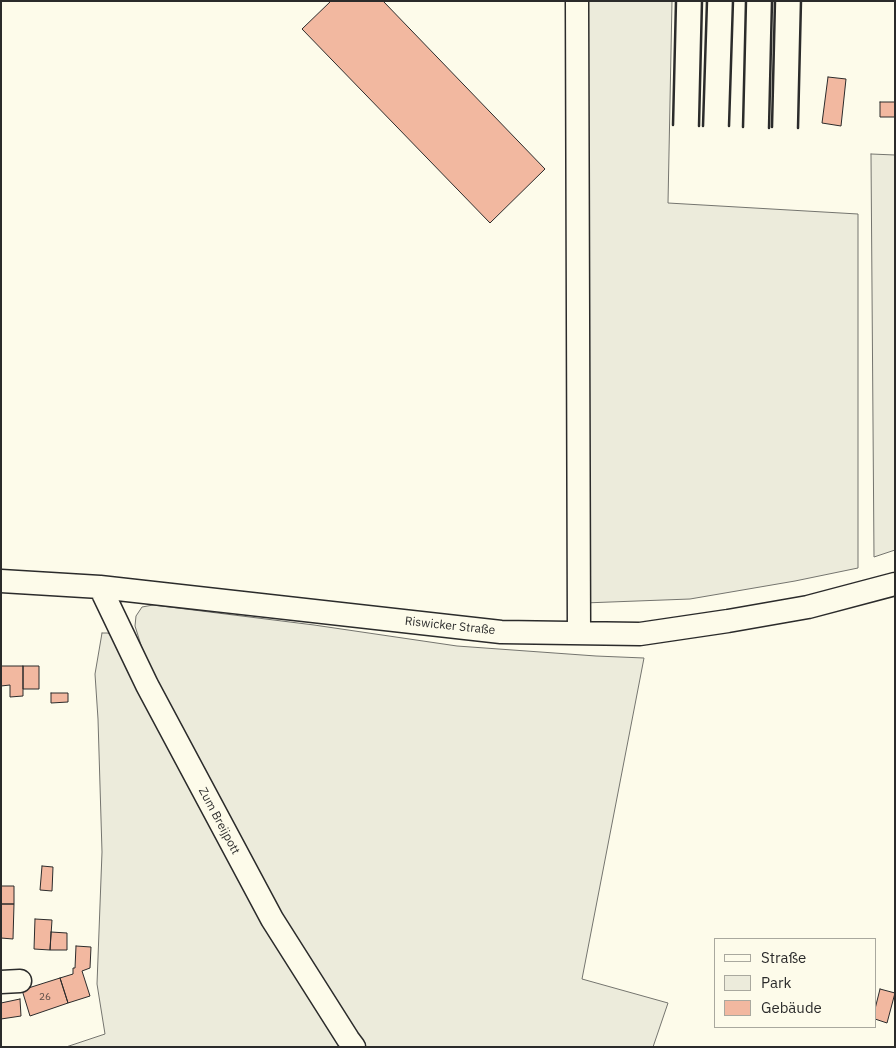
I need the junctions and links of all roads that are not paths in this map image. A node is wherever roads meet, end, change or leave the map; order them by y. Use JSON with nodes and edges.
{"nodes":[{"id":1,"x":577,"y":1,"type":"edge"},
{"id":2,"x":1,"y":580,"type":"edge"},
{"id":3,"x":895,"y":584,"type":"edge"},
{"id":4,"x":100,"y":587,"type":"junction"},
{"id":5,"x":579,"y":633,"type":"junction"},
{"id":6,"x":354,"y":1047,"type":"edge"}],
"edges":[{"from":1,"to":5,"type":"street"},
{"from":2,"to":4,"type":"street","name":"Riswicker Straße"},
{"from":3,"to":5,"type":"street","name":"Riswicker Straße"},
{"from":4,"to":5,"type":"street","name":"Riswicker Straße"},
{"from":4,"to":6,"type":"street","name":"Zum Breijpott"}]}
